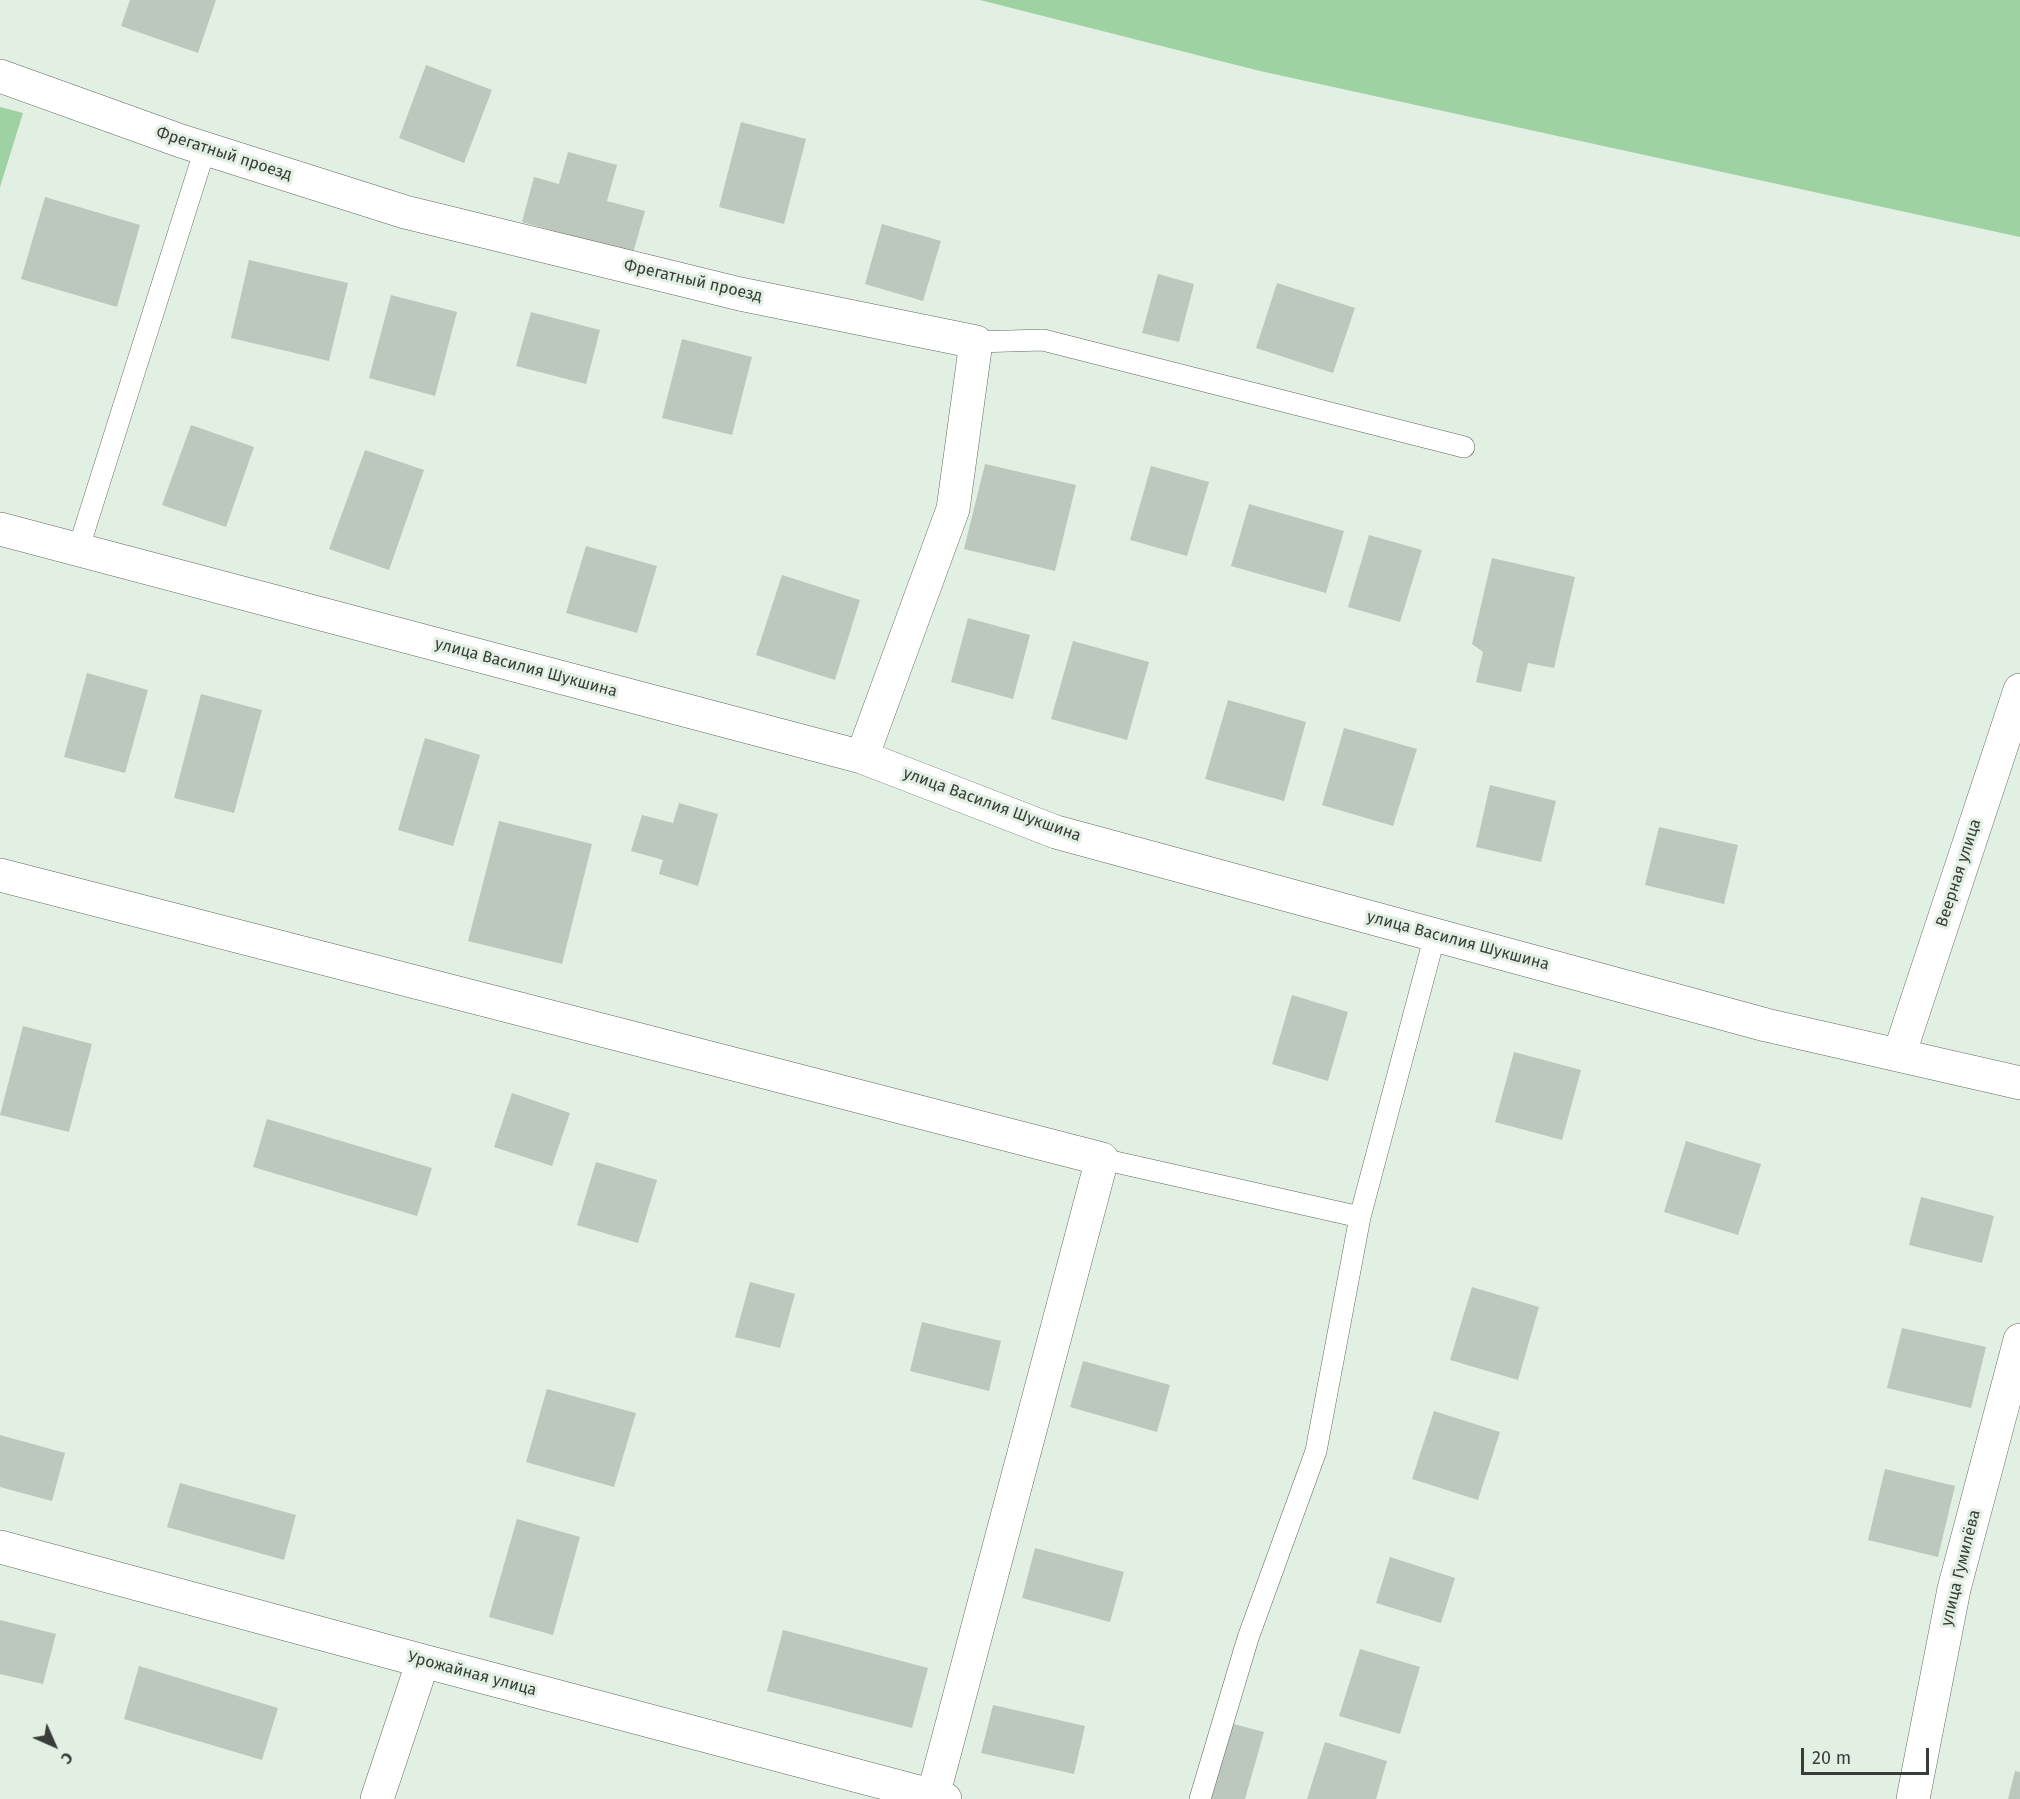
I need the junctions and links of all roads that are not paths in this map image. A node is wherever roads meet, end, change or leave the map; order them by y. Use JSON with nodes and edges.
{"nodes":[{"id":1,"x":0,"y":76,"type":"edge"},
{"id":2,"x":205,"y":149,"type":"junction"},
{"id":3,"x":976,"y":342,"type":"junction"},
{"id":4,"x":1464,"y":447,"type":"dead end"},
{"id":5,"x":0,"y":529,"type":"edge"},
{"id":6,"x":78,"y":550,"type":"junction"},
{"id":7,"x":2020,"y":690,"type":"edge"},
{"id":8,"x":862,"y":757,"type":"junction"},
{"id":9,"x":0,"y":875,"type":"edge"},
{"id":10,"x":1435,"y":935,"type":"junction"},
{"id":11,"x":1899,"y":1055,"type":"junction"},
{"id":12,"x":2020,"y":1083,"type":"edge"},
{"id":13,"x":1102,"y":1160,"type":"junction"},
{"id":14,"x":1360,"y":1217,"type":"junction"},
{"id":15,"x":2020,"y":1340,"type":"edge"},
{"id":16,"x":0,"y":1547,"type":"edge"},
{"id":17,"x":423,"y":1661,"type":"junction"},
{"id":18,"x":939,"y":1797,"type":"edge"},
{"id":19,"x":377,"y":1799,"type":"edge"},
{"id":20,"x":1200,"y":1799,"type":"edge"},
{"id":21,"x":1913,"y":1799,"type":"edge"}],
"edges":[{"from":1,"to":2,"type":"street","name":"Фрегатный проезд"},
{"from":2,"to":3,"type":"street","name":"Фрегатный проезд"},
{"from":2,"to":6,"type":"lane"},
{"from":3,"to":4,"type":"lane"},
{"from":3,"to":8,"type":"street"},
{"from":5,"to":6,"type":"street","name":"улица Василия Шукшина"},
{"from":6,"to":8,"type":"street","name":"улица Василия Шукшина"},
{"from":7,"to":11,"type":"street","name":"Веерная улица"},
{"from":8,"to":10,"type":"street","name":"улица Василия Шукшина"},
{"from":9,"to":13,"type":"street"},
{"from":10,"to":11,"type":"street","name":"улица Василия Шукшина"},
{"from":10,"to":14,"type":"lane"},
{"from":11,"to":12,"type":"street","name":"улица Василия Шукшина"},
{"from":13,"to":14,"type":"lane"},
{"from":13,"to":18,"type":"street"},
{"from":14,"to":20,"type":"lane"},
{"from":15,"to":21,"type":"street","name":"улица Гумилёва"},
{"from":16,"to":17,"type":"street","name":"Урожайная улица"},
{"from":17,"to":18,"type":"street","name":"Урожайная улица"},
{"from":17,"to":19,"type":"street"}]}
